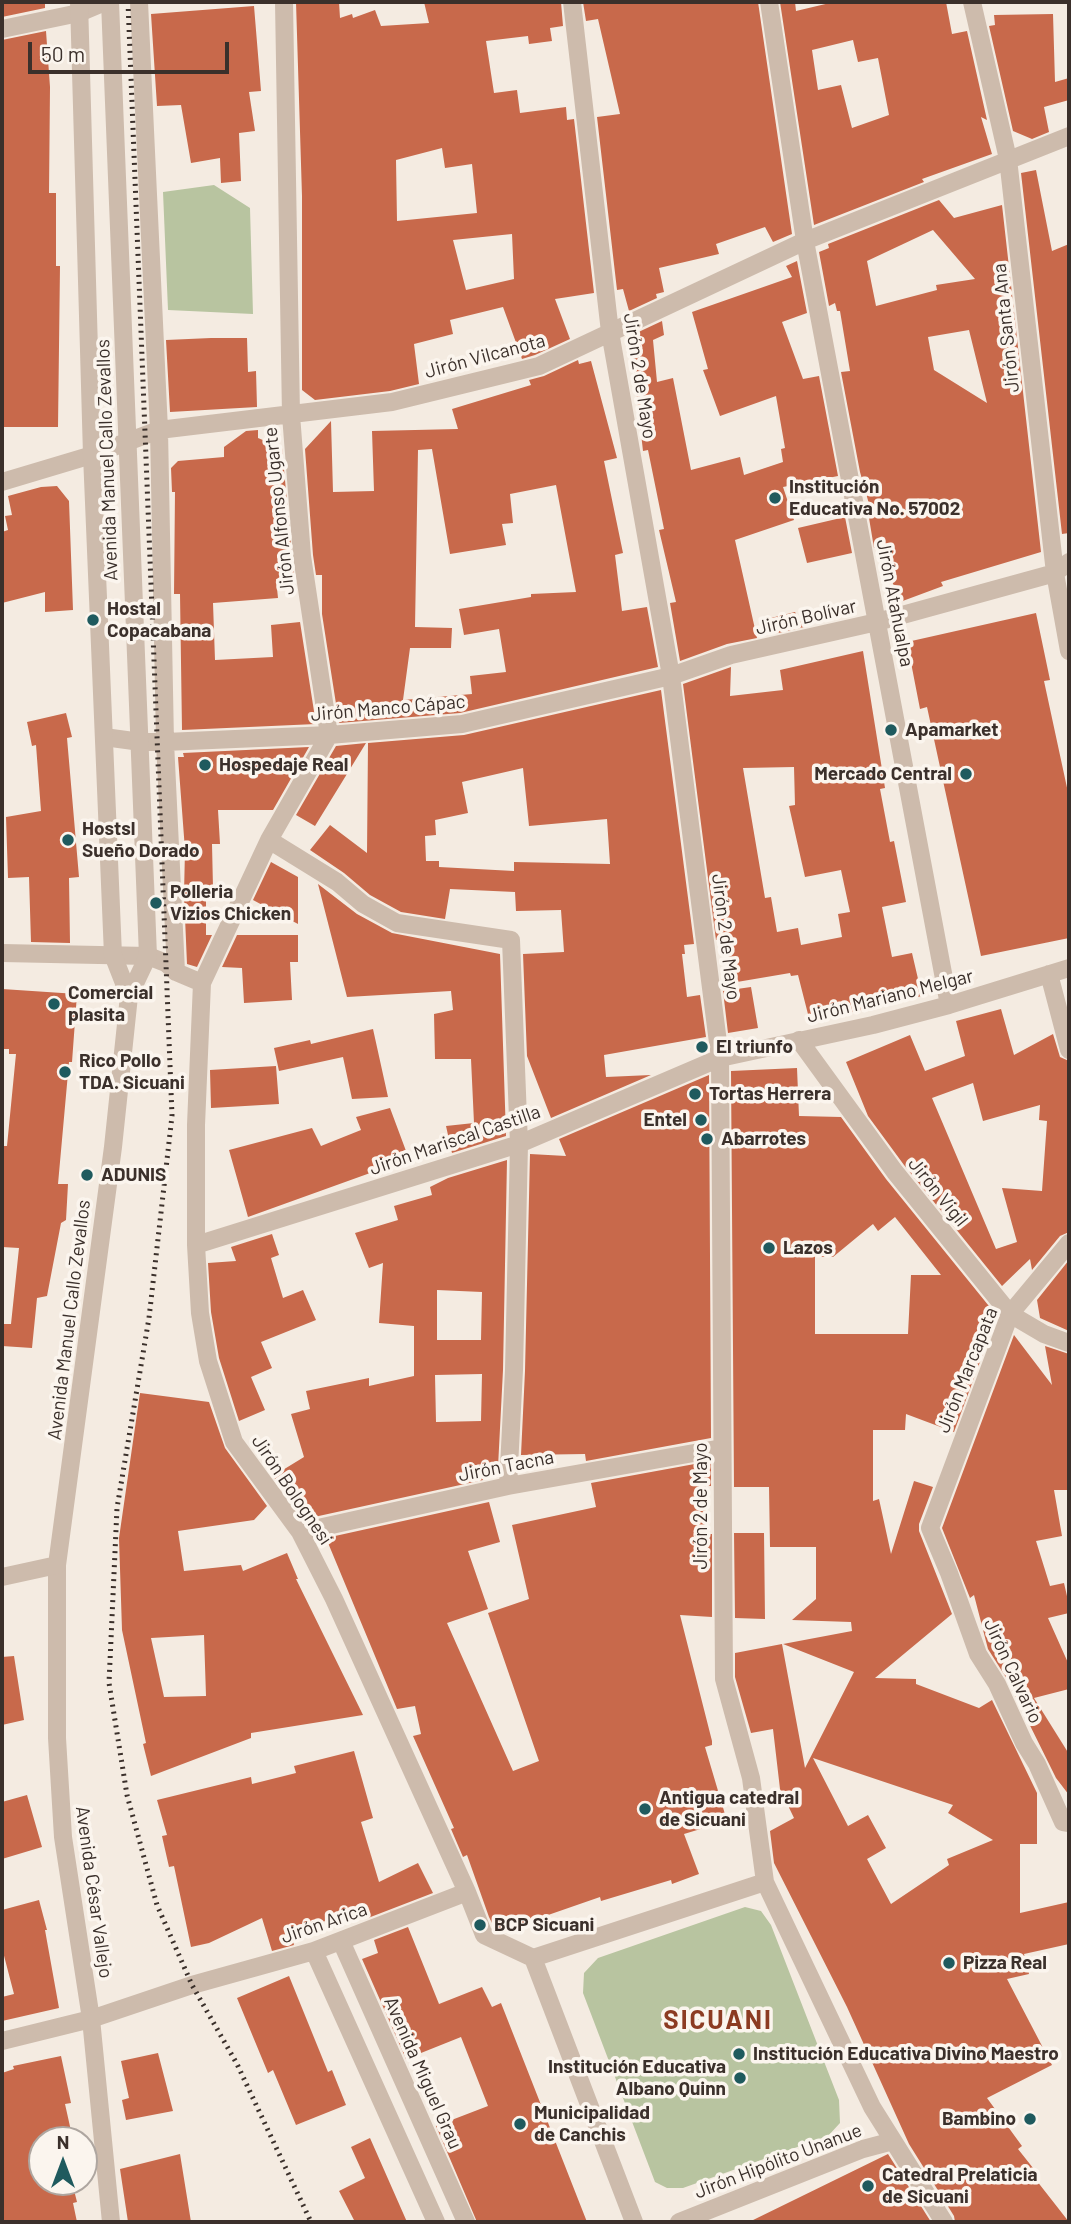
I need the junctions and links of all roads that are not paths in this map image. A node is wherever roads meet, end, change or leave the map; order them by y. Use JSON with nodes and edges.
{"nodes":[{"id":1,"x":108,"y":2,"type":"edge"},
{"id":2,"x":139,"y":2,"type":"edge"},
{"id":3,"x":284,"y":2,"type":"edge"},
{"id":4,"x":572,"y":2,"type":"edge"},
{"id":5,"x":769,"y":2,"type":"edge"},
{"id":6,"x":972,"y":2,"type":"edge"},
{"id":7,"x":79,"y":7,"type":"edge"},
{"id":8,"x":2,"y":29,"type":"edge"},
{"id":9,"x":1069,"y":136,"type":"edge"},
{"id":10,"x":1008,"y":159,"type":"junction"},
{"id":11,"x":805,"y":241,"type":"junction"},
{"id":12,"x":610,"y":332,"type":"junction"},
{"id":13,"x":291,"y":415,"type":"junction"},
{"id":14,"x":159,"y":430,"type":"junction"},
{"id":15,"x":127,"y":443,"type":"junction"},
{"id":16,"x":92,"y":455,"type":"junction"},
{"id":17,"x":2,"y":482,"type":"edge"},
{"id":18,"x":1062,"y":568,"type":"edge"},
{"id":19,"x":877,"y":622,"type":"junction"},
{"id":20,"x":1069,"y":651,"type":"edge"},
{"id":21,"x":671,"y":676,"type":"junction"},
{"id":22,"x":329,"y":735,"type":"junction"},
{"id":23,"x":104,"y":737,"type":"junction"},
{"id":24,"x":141,"y":742,"type":"junction"},
{"id":25,"x":165,"y":742,"type":"junction"},
{"id":26,"x":269,"y":840,"type":"junction"},
{"id":27,"x":2,"y":953,"type":"edge"},
{"id":28,"x":113,"y":955,"type":"junction"},
{"id":29,"x":148,"y":956,"type":"junction"},
{"id":30,"x":1069,"y":968,"type":"edge"},
{"id":31,"x":176,"y":972,"type":"junction"},
{"id":32,"x":1049,"y":974,"type":"junction"},
{"id":33,"x":202,"y":983,"type":"junction"},
{"id":34,"x":129,"y":996,"type":"junction"},
{"id":35,"x":949,"y":1005,"type":"junction"},
{"id":36,"x":799,"y":1040,"type":"junction"},
{"id":37,"x":1069,"y":1050,"type":"edge"},
{"id":38,"x":720,"y":1058,"type":"junction"},
{"id":39,"x":519,"y":1144,"type":"junction"},
{"id":40,"x":1069,"y":1243,"type":"edge"},
{"id":41,"x":196,"y":1245,"type":"junction"},
{"id":42,"x":1010,"y":1314,"type":"junction"},
{"id":43,"x":1069,"y":1343,"type":"edge"},
{"id":44,"x":722,"y":1448,"type":"junction"},
{"id":45,"x":508,"y":1486,"type":"junction"},
{"id":46,"x":930,"y":1528,"type":"joint"},
{"id":47,"x":300,"y":1532,"type":"junction"},
{"id":48,"x":57,"y":1565,"type":"junction"},
{"id":49,"x":2,"y":1577,"type":"edge"},
{"id":50,"x":1069,"y":1823,"type":"edge"},
{"id":51,"x":765,"y":1882,"type":"junction"},
{"id":52,"x":467,"y":1892,"type":"junction"},
{"id":53,"x":341,"y":1941,"type":"junction"},
{"id":54,"x":314,"y":1951,"type":"junction"},
{"id":55,"x":533,"y":1958,"type":"junction"},
{"id":56,"x":91,"y":2019,"type":"junction"},
{"id":57,"x":2,"y":2041,"type":"edge"},
{"id":58,"x":893,"y":2140,"type":"junction"},
{"id":59,"x":111,"y":2222,"type":"edge"},
{"id":60,"x":436,"y":2222,"type":"edge"},
{"id":61,"x":466,"y":2222,"type":"edge"},
{"id":62,"x":634,"y":2222,"type":"edge"},
{"id":63,"x":679,"y":2222,"type":"edge"},
{"id":64,"x":944,"y":2222,"type":"edge"}],
"edges":[{"from":1,"to":7,"type":"street"},
{"from":1,"to":15,"type":"street","name":"Avenida Manuel Callo Zevallos"},
{"from":2,"to":14,"type":"street"},
{"from":3,"to":13,"type":"street","name":"Jirón Alfonso Ugarte"},
{"from":4,"to":12,"type":"street","name":"Jirón 2 de Mayo"},
{"from":5,"to":11,"type":"street","name":"Jirón Atahualpa"},
{"from":6,"to":10,"type":"street","name":"Jirón Santa Ana"},
{"from":7,"to":8,"type":"street"},
{"from":7,"to":16,"type":"street","name":"Avenida Manuel Callo Zevallos"},
{"from":9,"to":10,"type":"street","name":"Jirón Vilcanota"},
{"from":10,"to":11,"type":"street","name":"Jirón Vilcanota"},
{"from":10,"to":18,"type":"street","name":"Jirón Santa Ana"},
{"from":11,"to":12,"type":"street","name":"Jirón Vilcanota"},
{"from":11,"to":19,"type":"street","name":"Jirón Atahualpa"},
{"from":12,"to":13,"type":"street","name":"Jirón Vilcanota"},
{"from":12,"to":21,"type":"street","name":"Jirón 2 de Mayo"},
{"from":13,"to":14,"type":"street","name":"Jirón Vilcanota"},
{"from":13,"to":22,"type":"street","name":"Jirón Alfonso Ugarte"},
{"from":14,"to":15,"type":"street","name":"Jirón Vilcanota"},
{"from":14,"to":25,"type":"street"},
{"from":15,"to":16,"type":"street","name":"Jirón Vilcanota"},
{"from":15,"to":24,"type":"street","name":"Avenida Manuel Callo Zevallos"},
{"from":16,"to":17,"type":"street","name":"Jirón Vilcanota"},
{"from":16,"to":23,"type":"street","name":"Avenida Manuel Callo Zevallos"},
{"from":18,"to":19,"type":"street","name":"Jirón Bolívar"},
{"from":18,"to":20,"type":"street","name":"Jirón Santa Ana"},
{"from":19,"to":21,"type":"street","name":"Jirón Bolívar"},
{"from":19,"to":35,"type":"street","name":"Jirón Atahualpa"},
{"from":21,"to":22,"type":"street","name":"Jirón Manco Cápac"},
{"from":21,"to":38,"type":"street","name":"Jirón 2 de Mayo"},
{"from":22,"to":25,"type":"street","name":"Jirón Manco Cápac"},
{"from":22,"to":26,"type":"street"},
{"from":23,"to":24,"type":"street","name":"Jirón Manco Cápac"},
{"from":23,"to":28,"type":"street","name":"Avenida Manuel Callo Zevallos"},
{"from":24,"to":25,"type":"street","name":"Jirón Manco Cápac"},
{"from":24,"to":29,"type":"street","name":"Avenida Manuel Callo Zevallos"},
{"from":25,"to":31,"type":"street"},
{"from":26,"to":33,"type":"street"},
{"from":26,"to":39,"type":"street"},
{"from":27,"to":28,"type":"street"},
{"from":28,"to":29,"type":"street"},
{"from":28,"to":34,"type":"street","name":"Avenida Manuel Callo Zevallos"},
{"from":29,"to":31,"type":"street"},
{"from":29,"to":34,"type":"street","name":"Avenida Manuel Callo Zevallos"},
{"from":30,"to":32,"type":"street","name":"Jirón Mariano Melgar"},
{"from":31,"to":33,"type":"street"},
{"from":32,"to":35,"type":"street","name":"Jirón Mariano Melgar"},
{"from":32,"to":37,"type":"street"},
{"from":33,"to":41,"type":"street","name":"Jirón Bolognesi"},
{"from":34,"to":48,"type":"street","name":"Avenida Manuel Callo Zevallos"},
{"from":35,"to":36,"type":"street","name":"Jirón Mariano Melgar"},
{"from":36,"to":38,"type":"street","name":"Jirón Mariano Melgar"},
{"from":36,"to":42,"type":"street","name":"Jirón Vigil"},
{"from":38,"to":39,"type":"street","name":"Jirón Mariscal Castilla"},
{"from":38,"to":44,"type":"street","name":"Jirón 2 de Mayo"},
{"from":39,"to":41,"type":"street","name":"Jirón Mariscal Castilla"},
{"from":39,"to":45,"type":"street"},
{"from":40,"to":42,"type":"street","name":"Jirón Marcapata"},
{"from":41,"to":47,"type":"street","name":"Jirón Bolognesi"},
{"from":42,"to":43,"type":"street","name":"Jirón Vigil"},
{"from":42,"to":46,"type":"street","name":"Jirón Marcapata"},
{"from":44,"to":45,"type":"street","name":"Jirón Tacna"},
{"from":44,"to":51,"type":"street","name":"Jirón 2 de Mayo"},
{"from":45,"to":47,"type":"street","name":"Jirón Tacna"},
{"from":46,"to":50,"type":"street","name":"Jirón Calvario"},
{"from":47,"to":52,"type":"street","name":"Jirón Bolognesi"},
{"from":48,"to":49,"type":"street"},
{"from":48,"to":56,"type":"street","name":"Avenida César Vallejo"},
{"from":51,"to":55,"type":"street"},
{"from":51,"to":58,"type":"street","name":"Jirón 2 de Mayo"},
{"from":52,"to":53,"type":"street","name":"Jirón Arica"},
{"from":52,"to":55,"type":"street","name":"Jirón Bolognesi"},
{"from":53,"to":54,"type":"street","name":"Jirón Arica"},
{"from":53,"to":61,"type":"street","name":"Avenida Miguel Grau"},
{"from":54,"to":56,"type":"street","name":"Jirón Arica"},
{"from":54,"to":60,"type":"street"},
{"from":55,"to":62,"type":"street"},
{"from":56,"to":57,"type":"street","name":"Jirón Arica"},
{"from":56,"to":59,"type":"street","name":"Avenida César Vallejo"},
{"from":58,"to":63,"type":"street","name":"Jirón Hipólito Unanue"},
{"from":58,"to":64,"type":"street","name":"Jirón 2 de Mayo"}]}
